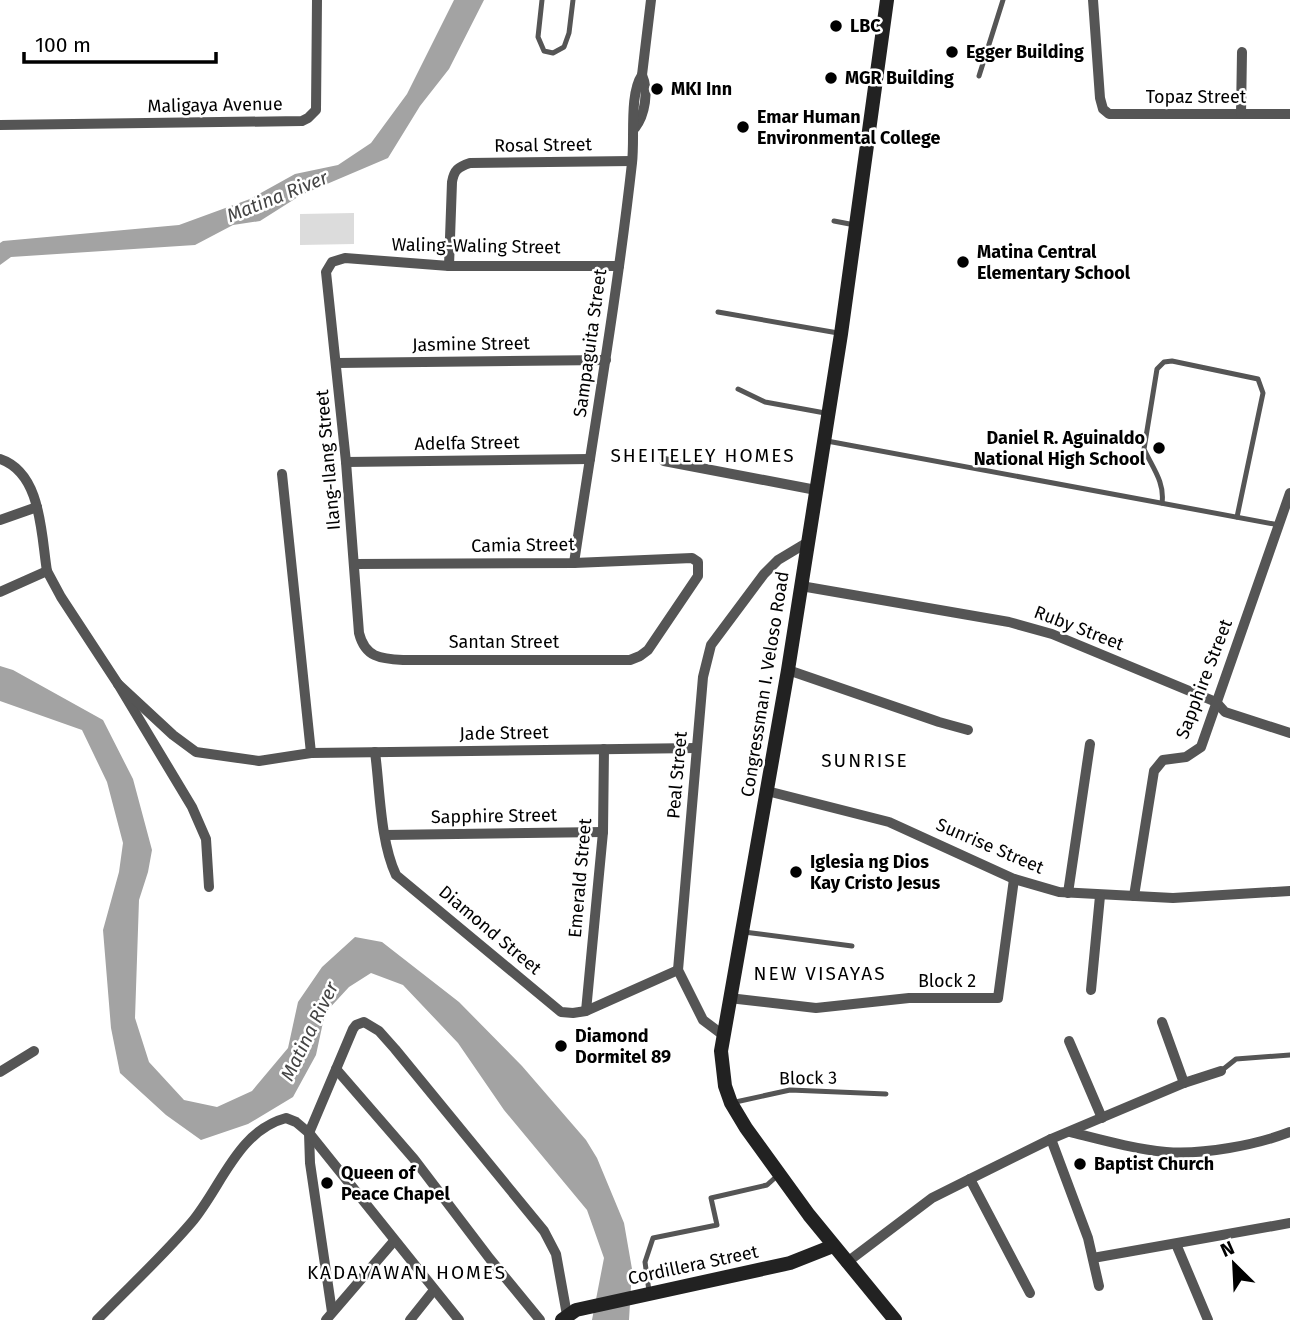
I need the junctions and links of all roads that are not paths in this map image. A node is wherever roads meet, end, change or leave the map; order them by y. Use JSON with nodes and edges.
{"nodes":[{"id":1,"x":317,"y":0,"type":"edge"},
{"id":2,"x":542,"y":0,"type":"edge"},
{"id":3,"x":573,"y":0,"type":"edge"},
{"id":4,"x":651,"y":0,"type":"edge"},
{"id":5,"x":887,"y":0,"type":"edge"},
{"id":6,"x":1003,"y":0,"type":"edge"},
{"id":7,"x":1093,"y":0,"type":"edge"},
{"id":8,"x":1242,"y":52,"type":"dead end"},
{"id":9,"x":979,"y":76,"type":"dead end"},
{"id":10,"x":1241,"y":114,"type":"junction"},
{"id":11,"x":1290,"y":114,"type":"edge"},
{"id":12,"x":0,"y":125,"type":"edge"},
{"id":13,"x":632,"y":161,"type":"junction"},
{"id":14,"x":834,"y":221,"type":"dead end"},
{"id":15,"x":857,"y":225,"type":"junction"},
{"id":16,"x":332,"y":262,"type":"joint"},
{"id":17,"x":449,"y":266,"type":"junction"},
{"id":18,"x":619,"y":266,"type":"junction"},
{"id":19,"x":718,"y":312,"type":"dead end"},
{"id":20,"x":841,"y":334,"type":"junction"},
{"id":21,"x":606,"y":360,"type":"junction"},
{"id":22,"x":337,"y":363,"type":"junction"},
{"id":23,"x":738,"y":389,"type":"dead end"},
{"id":24,"x":829,"y":413,"type":"junction"},
{"id":25,"x":824,"y":440,"type":"junction"},
{"id":26,"x":0,"y":459,"type":"edge"},
{"id":27,"x":590,"y":459,"type":"junction"},
{"id":28,"x":664,"y":461,"type":"dead end"},
{"id":29,"x":346,"y":462,"type":"junction"},
{"id":30,"x":282,"y":474,"type":"dead end"},
{"id":31,"x":816,"y":490,"type":"junction"},
{"id":32,"x":1290,"y":493,"type":"edge"},
{"id":33,"x":1162,"y":503,"type":"junction"},
{"id":34,"x":37,"y":507,"type":"junction"},
{"id":35,"x":1237,"y":517,"type":"junction"},
{"id":36,"x":0,"y":520,"type":"edge"},
{"id":37,"x":1280,"y":525,"type":"junction"},
{"id":38,"x":808,"y":542,"type":"junction"},
{"id":39,"x":574,"y":562,"type":"junction"},
{"id":40,"x":355,"y":564,"type":"junction"},
{"id":41,"x":48,"y":573,"type":"junction"},
{"id":42,"x":801,"y":586,"type":"junction"},
{"id":43,"x":0,"y":592,"type":"edge"},
{"id":44,"x":370,"y":653,"type":"joint"},
{"id":45,"x":640,"y":656,"type":"joint"},
{"id":46,"x":788,"y":670,"type":"junction"},
{"id":47,"x":118,"y":684,"type":"junction"},
{"id":48,"x":1216,"y":702,"type":"junction"},
{"id":49,"x":968,"y":730,"type":"dead end"},
{"id":50,"x":1290,"y":733,"type":"edge"},
{"id":51,"x":1090,"y":744,"type":"dead end"},
{"id":52,"x":696,"y":748,"type":"junction"},
{"id":53,"x":604,"y":749,"type":"junction"},
{"id":54,"x":312,"y":752,"type":"junction"},
{"id":55,"x":375,"y":752,"type":"junction"},
{"id":56,"x":767,"y":790,"type":"junction"},
{"id":57,"x":603,"y":832,"type":"junction"},
{"id":58,"x":385,"y":835,"type":"junction"},
{"id":59,"x":1014,"y":879,"type":"junction"},
{"id":60,"x":209,"y":887,"type":"dead end"},
{"id":61,"x":1290,"y":891,"type":"edge"},
{"id":62,"x":1068,"y":893,"type":"junction"},
{"id":63,"x":1100,"y":896,"type":"junction"},
{"id":64,"x":1134,"y":896,"type":"junction"},
{"id":65,"x":741,"y":931,"type":"junction"},
{"id":66,"x":852,"y":946,"type":"dead end"},
{"id":67,"x":678,"y":970,"type":"junction"},
{"id":68,"x":1091,"y":990,"type":"dead end"},
{"id":69,"x":729,"y":998,"type":"junction"},
{"id":70,"x":586,"y":1011,"type":"junction"},
{"id":71,"x":1162,"y":1022,"type":"dead end"},
{"id":72,"x":723,"y":1035,"type":"junction"},
{"id":73,"x":1069,"y":1041,"type":"dead end"},
{"id":74,"x":34,"y":1051,"type":"dead end"},
{"id":75,"x":1290,"y":1055,"type":"edge"},
{"id":76,"x":336,"y":1069,"type":"junction"},
{"id":77,"x":1221,"y":1071,"type":"joint"},
{"id":78,"x":0,"y":1072,"type":"edge"},
{"id":79,"x":1184,"y":1083,"type":"junction"},
{"id":80,"x":886,"y":1094,"type":"dead end"},
{"id":81,"x":731,"y":1103,"type":"junction"},
{"id":82,"x":1102,"y":1118,"type":"junction"},
{"id":83,"x":1070,"y":1132,"type":"junction"},
{"id":84,"x":1290,"y":1132,"type":"edge"},
{"id":85,"x":309,"y":1133,"type":"junction"},
{"id":86,"x":1051,"y":1139,"type":"junction"},
{"id":87,"x":779,"y":1175,"type":"junction"},
{"id":88,"x":970,"y":1179,"type":"junction"},
{"id":89,"x":1290,"y":1223,"type":"edge"},
{"id":90,"x":394,"y":1241,"type":"junction"},
{"id":91,"x":1176,"y":1244,"type":"junction"},
{"id":92,"x":833,"y":1246,"type":"junction"},
{"id":93,"x":1093,"y":1258,"type":"junction"},
{"id":94,"x":846,"y":1263,"type":"junction"},
{"id":95,"x":1099,"y":1286,"type":"dead end"},
{"id":96,"x":434,"y":1290,"type":"junction"},
{"id":97,"x":1030,"y":1293,"type":"dead end"},
{"id":98,"x":646,"y":1295,"type":"junction"},
{"id":99,"x":329,"y":1316,"type":"edge"},
{"id":100,"x":564,"y":1317,"type":"edge"},
{"id":101,"x":97,"y":1320,"type":"edge"},
{"id":102,"x":410,"y":1320,"type":"edge"},
{"id":103,"x":459,"y":1320,"type":"edge"},
{"id":104,"x":540,"y":1320,"type":"edge"},
{"id":105,"x":895,"y":1320,"type":"edge"},
{"id":106,"x":1208,"y":1320,"type":"edge"}],
"edges":[{"from":1,"to":12,"type":"street","name":"Maligaya Avenue"},
{"from":2,"to":3,"type":"lane"},
{"from":4,"to":13,"type":"street","name":"Sampaguita Street"},
{"from":5,"to":15,"type":"main road","name":"Congressman I. Veloso Road"},
{"from":6,"to":9,"type":"lane"},
{"from":7,"to":10,"type":"street","name":"Topaz Street"},
{"from":8,"to":10,"type":"street"},
{"from":10,"to":11,"type":"street","name":"Topaz Street"},
{"from":13,"to":17,"type":"street","name":"Rosal Street"},
{"from":13,"to":18,"type":"street","name":"Sampaguita Street"},
{"from":14,"to":15,"type":"lane"},
{"from":15,"to":20,"type":"main road","name":"Congressman I. Veloso Road"},
{"from":16,"to":17,"type":"street","name":"Waling-Waling Street"},
{"from":16,"to":22,"type":"street","name":"Ilang-Ilang Street"},
{"from":17,"to":18,"type":"street","name":"Waling-Waling Street"},
{"from":18,"to":21,"type":"street","name":"Sampaguita Street"},
{"from":19,"to":20,"type":"lane"},
{"from":20,"to":24,"type":"main road","name":"Congressman I. Veloso Road"},
{"from":21,"to":22,"type":"street","name":"Jasmine Street"},
{"from":21,"to":27,"type":"street","name":"Sampaguita Street"},
{"from":22,"to":29,"type":"street","name":"Ilang-Ilang Street"},
{"from":23,"to":24,"type":"lane"},
{"from":24,"to":25,"type":"main road","name":"Congressman I. Veloso Road"},
{"from":25,"to":31,"type":"main road","name":"Congressman I. Veloso Road"},
{"from":25,"to":33,"type":"lane"},
{"from":26,"to":34,"type":"street"},
{"from":27,"to":29,"type":"street","name":"Adelfa Street"},
{"from":27,"to":39,"type":"street","name":"Sampaguita Street"},
{"from":28,"to":31,"type":"street"},
{"from":29,"to":40,"type":"street","name":"Ilang-Ilang Street"},
{"from":30,"to":54,"type":"street"},
{"from":31,"to":38,"type":"main road","name":"Congressman I. Veloso Road"},
{"from":32,"to":37,"type":"street","name":"Sapphire Street"},
{"from":33,"to":35,"type":"lane"},
{"from":33,"to":35,"type":"lane"},
{"from":34,"to":36,"type":"street"},
{"from":34,"to":41,"type":"street"},
{"from":35,"to":37,"type":"lane"},
{"from":37,"to":48,"type":"street","name":"Sapphire Street"},
{"from":38,"to":42,"type":"main road","name":"Congressman I. Veloso Road"},
{"from":38,"to":52,"type":"street","name":"Peal Street"},
{"from":39,"to":40,"type":"street","name":"Camia Street"},
{"from":39,"to":45,"type":"street","name":"Camia Street"},
{"from":40,"to":44,"type":"street","name":"Ilang-Ilang Street"},
{"from":41,"to":43,"type":"street"},
{"from":41,"to":47,"type":"street"},
{"from":42,"to":46,"type":"main road","name":"Congressman I. Veloso Road"},
{"from":42,"to":48,"type":"street","name":"Ruby Street"},
{"from":44,"to":45,"type":"street","name":"Santan Street"},
{"from":46,"to":49,"type":"street"},
{"from":46,"to":56,"type":"main road","name":"Congressman I. Veloso Road"},
{"from":47,"to":54,"type":"street","name":"Jade Street"},
{"from":47,"to":60,"type":"street"},
{"from":48,"to":50,"type":"street","name":"Ruby Street"},
{"from":48,"to":64,"type":"street","name":"Sapphire Street"},
{"from":51,"to":62,"type":"street"},
{"from":52,"to":53,"type":"street","name":"Jade Street"},
{"from":52,"to":67,"type":"street","name":"Peal Street"},
{"from":53,"to":55,"type":"street","name":"Jade Street"},
{"from":53,"to":57,"type":"street","name":"Emerald Street"},
{"from":54,"to":55,"type":"street","name":"Jade Street"},
{"from":55,"to":58,"type":"street","name":"Diamond Street"},
{"from":56,"to":59,"type":"street","name":"Sunrise Street"},
{"from":56,"to":65,"type":"main road","name":"Congressman I. Veloso Road"},
{"from":57,"to":58,"type":"street","name":"Sapphire Street"},
{"from":57,"to":70,"type":"street","name":"Emerald Street"},
{"from":58,"to":70,"type":"street","name":"Diamond Street"},
{"from":59,"to":62,"type":"street","name":"Sunrise Street"},
{"from":59,"to":69,"type":"street","name":"Block 2"},
{"from":61,"to":64,"type":"street","name":"Sunrise Street"},
{"from":62,"to":63,"type":"street","name":"Sunrise Street"},
{"from":63,"to":64,"type":"street","name":"Sunrise Street"},
{"from":63,"to":68,"type":"street"},
{"from":65,"to":66,"type":"lane"},
{"from":65,"to":69,"type":"main road","name":"Congressman I. Veloso Road"},
{"from":67,"to":70,"type":"street"},
{"from":67,"to":72,"type":"street"},
{"from":69,"to":72,"type":"main road","name":"Congressman I. Veloso Road"},
{"from":71,"to":79,"type":"street"},
{"from":72,"to":81,"type":"main road","name":"Congressman I. Veloso Road"},
{"from":73,"to":82,"type":"street"},
{"from":74,"to":78,"type":"street"},
{"from":75,"to":77,"type":"lane"},
{"from":76,"to":85,"type":"street"},
{"from":76,"to":100,"type":"street"},
{"from":76,"to":104,"type":"street"},
{"from":77,"to":79,"type":"street"},
{"from":79,"to":82,"type":"street"},
{"from":80,"to":81,"type":"lane","name":"Block 3"},
{"from":81,"to":87,"type":"main road","name":"Congressman I. Veloso Road"},
{"from":82,"to":83,"type":"street"},
{"from":83,"to":84,"type":"street"},
{"from":83,"to":86,"type":"street"},
{"from":85,"to":90,"type":"street"},
{"from":85,"to":99,"type":"street"},
{"from":85,"to":101,"type":"street"},
{"from":86,"to":88,"type":"street"},
{"from":86,"to":93,"type":"street"},
{"from":87,"to":92,"type":"main road","name":"Congressman I. Veloso Road"},
{"from":87,"to":98,"type":"lane"},
{"from":88,"to":94,"type":"street"},
{"from":88,"to":97,"type":"street"},
{"from":89,"to":91,"type":"street"},
{"from":90,"to":96,"type":"street"},
{"from":90,"to":99,"type":"street"},
{"from":91,"to":93,"type":"street"},
{"from":91,"to":106,"type":"street"},
{"from":92,"to":94,"type":"main road","name":"Congressman I. Veloso Road"},
{"from":92,"to":98,"type":"main road","name":"Cordillera Street"},
{"from":93,"to":95,"type":"street"},
{"from":94,"to":105,"type":"main road","name":"Congressman I. Veloso Road"},
{"from":96,"to":102,"type":"street"},
{"from":96,"to":103,"type":"street"},
{"from":98,"to":100,"type":"main road","name":"Cordillera Street"}]}
